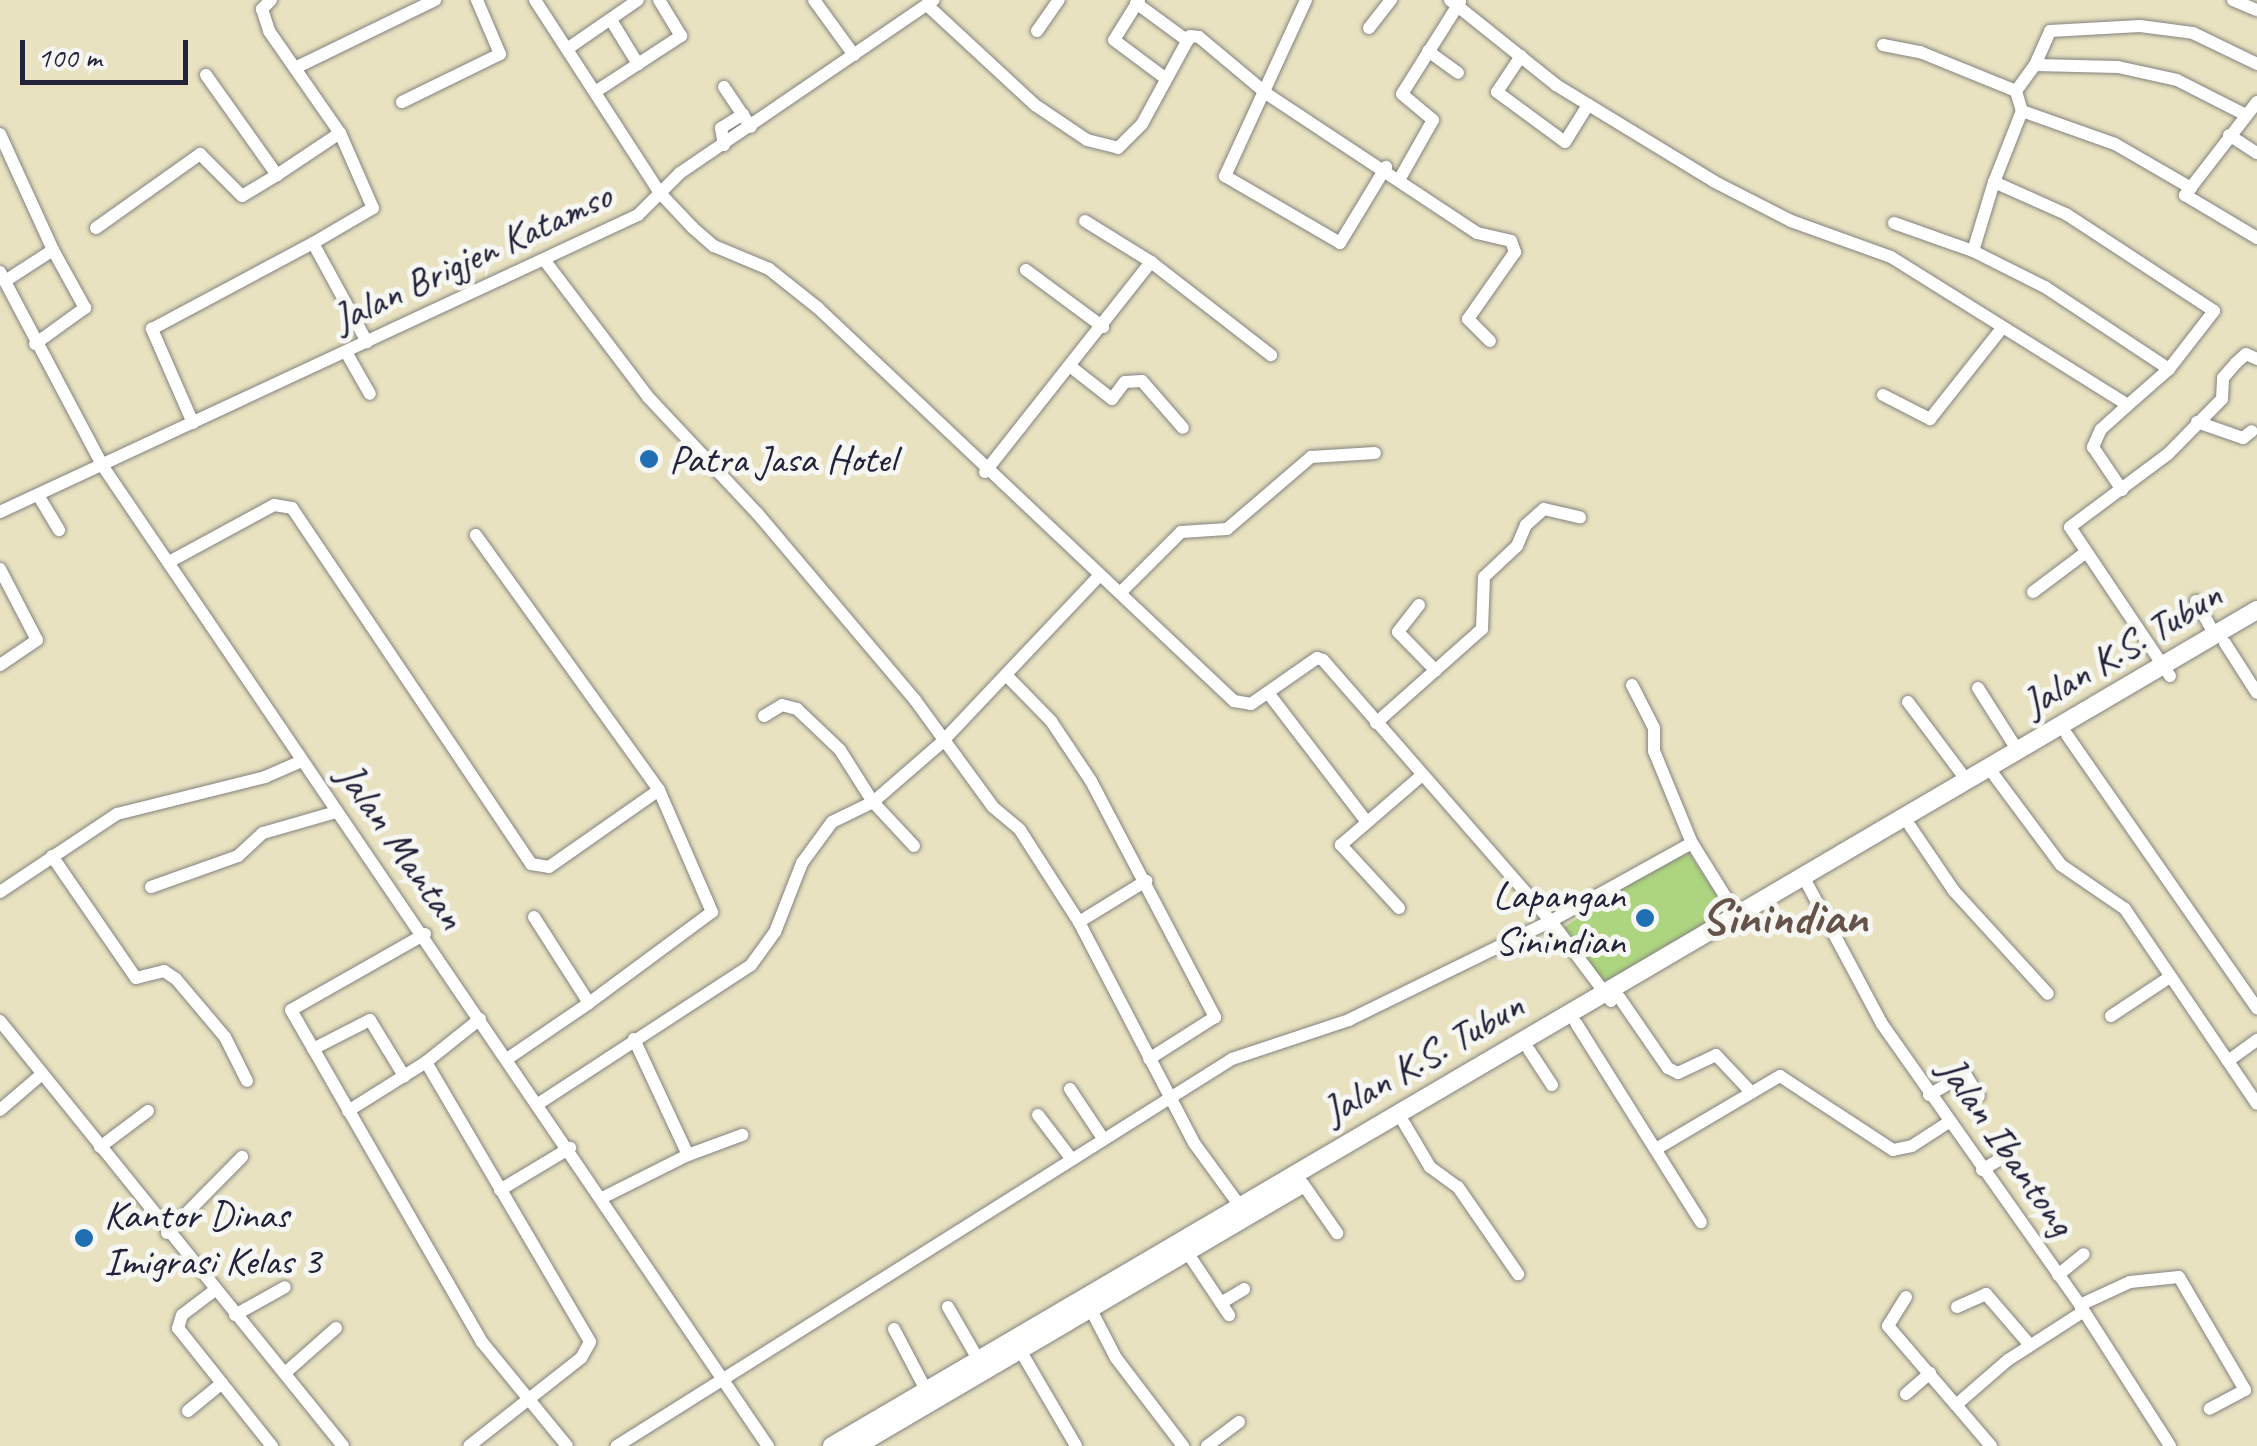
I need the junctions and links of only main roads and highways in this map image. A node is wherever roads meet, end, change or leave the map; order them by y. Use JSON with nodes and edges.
{"nodes":[{"id":1,"x":2257,"y":610,"type":"edge"},
{"id":2,"x":2257,"y":624,"type":"edge"},
{"id":3,"x":2220,"y":639,"type":"junction"},
{"id":4,"x":2167,"y":671,"type":"junction"},
{"id":5,"x":1991,"y":772,"type":"junction"},
{"id":6,"x":1961,"y":789,"type":"junction"},
{"id":7,"x":1806,"y":881,"type":"junction"},
{"id":8,"x":1612,"y":997,"type":"junction"},
{"id":9,"x":1244,"y":1212,"type":"junction"},
{"id":10,"x":832,"y":1446,"type":"edge"},
{"id":11,"x":856,"y":1446,"type":"edge"}],
"edges":[{"from":1,"to":3,"type":"highway","name":"Jalan K.S. Tubun"},
{"from":2,"to":3,"type":"highway","name":"Jalan K.S. Tubun"},
{"from":3,"to":4,"type":"highway","name":"Jalan K.S. Tubun"},
{"from":4,"to":5,"type":"highway","name":"Jalan K.S. Tubun"},
{"from":4,"to":5,"type":"highway","name":"Jalan K.S. Tubun"},
{"from":5,"to":6,"type":"highway","name":"Jalan K.S. Tubun"},
{"from":6,"to":7,"type":"highway","name":"Jalan K.S. Tubun"},
{"from":6,"to":7,"type":"highway","name":"Jalan K.S. Tubun"},
{"from":7,"to":8,"type":"highway","name":"Jalan K.S. Tubun"},
{"from":7,"to":8,"type":"highway","name":"Jalan K.S. Tubun"},
{"from":8,"to":9,"type":"highway","name":"Jalan K.S. Tubun"},
{"from":8,"to":9,"type":"highway","name":"Jalan K.S. Tubun"},
{"from":9,"to":10,"type":"highway","name":"Jalan K.S. Tubun"},
{"from":9,"to":11,"type":"highway","name":"Jalan K.S. Tubun"}]}
